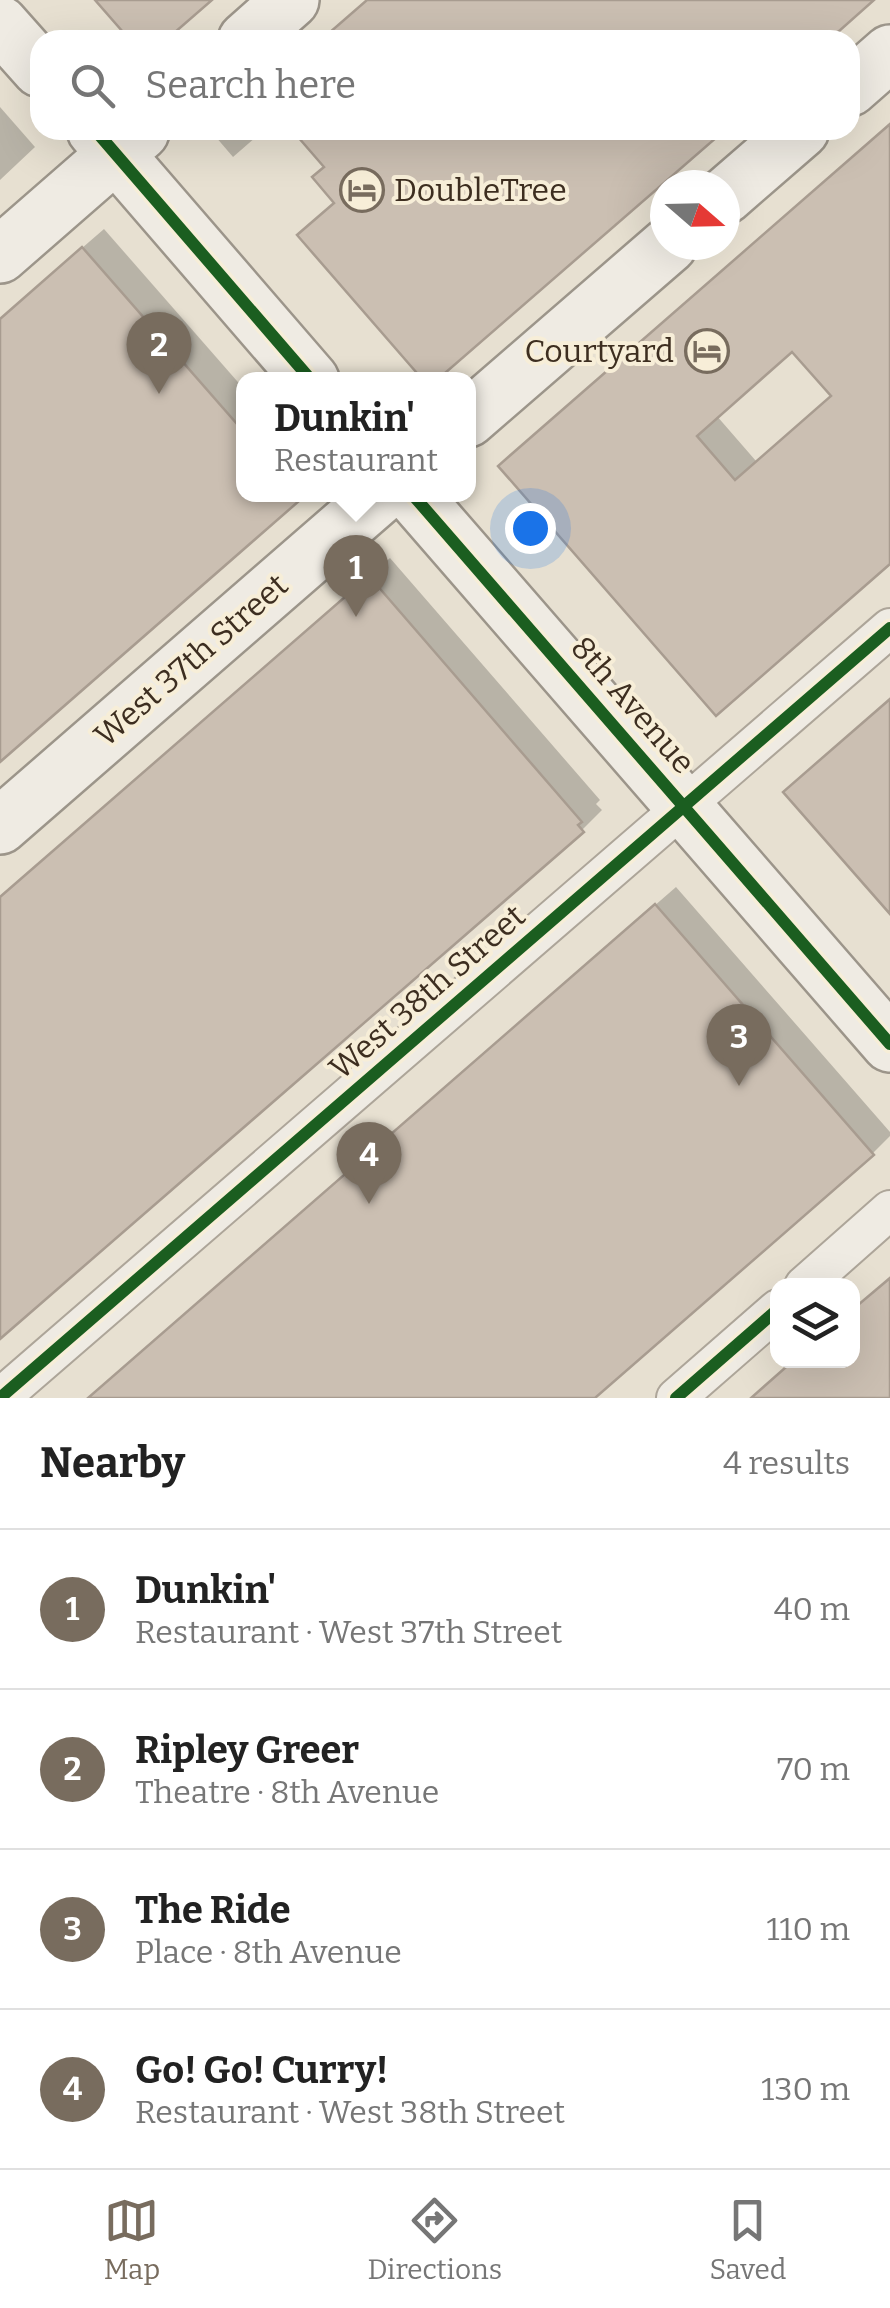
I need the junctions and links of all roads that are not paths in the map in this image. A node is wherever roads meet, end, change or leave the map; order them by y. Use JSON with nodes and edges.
{"nodes":[{"id":1,"x":292,"y":0,"type":"edge"},
{"id":2,"x":0,"y":24,"type":"edge"},
{"id":3,"x":258,"y":30,"type":"edge"},
{"id":4,"x":890,"y":53,"type":"edge"},
{"id":5,"x":30,"y":57,"type":"edge"},
{"id":6,"x":860,"y":79,"type":"edge"},
{"id":7,"x":116,"y":140,"type":"edge"},
{"id":8,"x":120,"y":140,"type":"edge"},
{"id":9,"x":789,"y":140,"type":"edge"},
{"id":10,"x":740,"y":183,"type":"edge"},
{"id":11,"x":0,"y":255,"type":"edge"},
{"id":12,"x":652,"y":260,"type":"edge"},
{"id":13,"x":306,"y":372,"type":"edge"},
{"id":14,"x":476,"y":412,"type":"edge"},
{"id":15,"x":373,"y":502,"type":"edge"},
{"id":16,"x":419,"y":502,"type":"edge"},
{"id":17,"x":890,"y":628,"type":"edge"},
{"id":18,"x":684,"y":806,"type":"junction"},
{"id":19,"x":0,"y":826,"type":"edge"},
{"id":20,"x":890,"y":1044,"type":"edge"},
{"id":21,"x":890,"y":1210,"type":"edge"},
{"id":22,"x":813,"y":1278,"type":"edge"},
{"id":23,"x":770,"y":1316,"type":"edge"},
{"id":24,"x":0,"y":1398,"type":"edge"},
{"id":25,"x":676,"y":1398,"type":"edge"}],
"edges":[{"from":1,"to":3,"type":"main road"},
{"from":2,"to":5,"type":"main road"},
{"from":4,"to":6,"type":"main road"},
{"from":7,"to":11,"type":"main road"},
{"from":8,"to":13,"type":"main road"},
{"from":9,"to":10,"type":"main road"},
{"from":12,"to":14,"type":"main road"},
{"from":15,"to":19,"type":"main road","name":"West 37th Street"},
{"from":16,"to":18,"type":"main road","name":"8th Avenue"},
{"from":17,"to":18,"type":"street","name":"West 38th Street"},
{"from":18,"to":20,"type":"main road","name":"8th Avenue"},
{"from":18,"to":24,"type":"street","name":"West 38th Street"},
{"from":21,"to":22,"type":"street"},
{"from":23,"to":25,"type":"street"}]}
